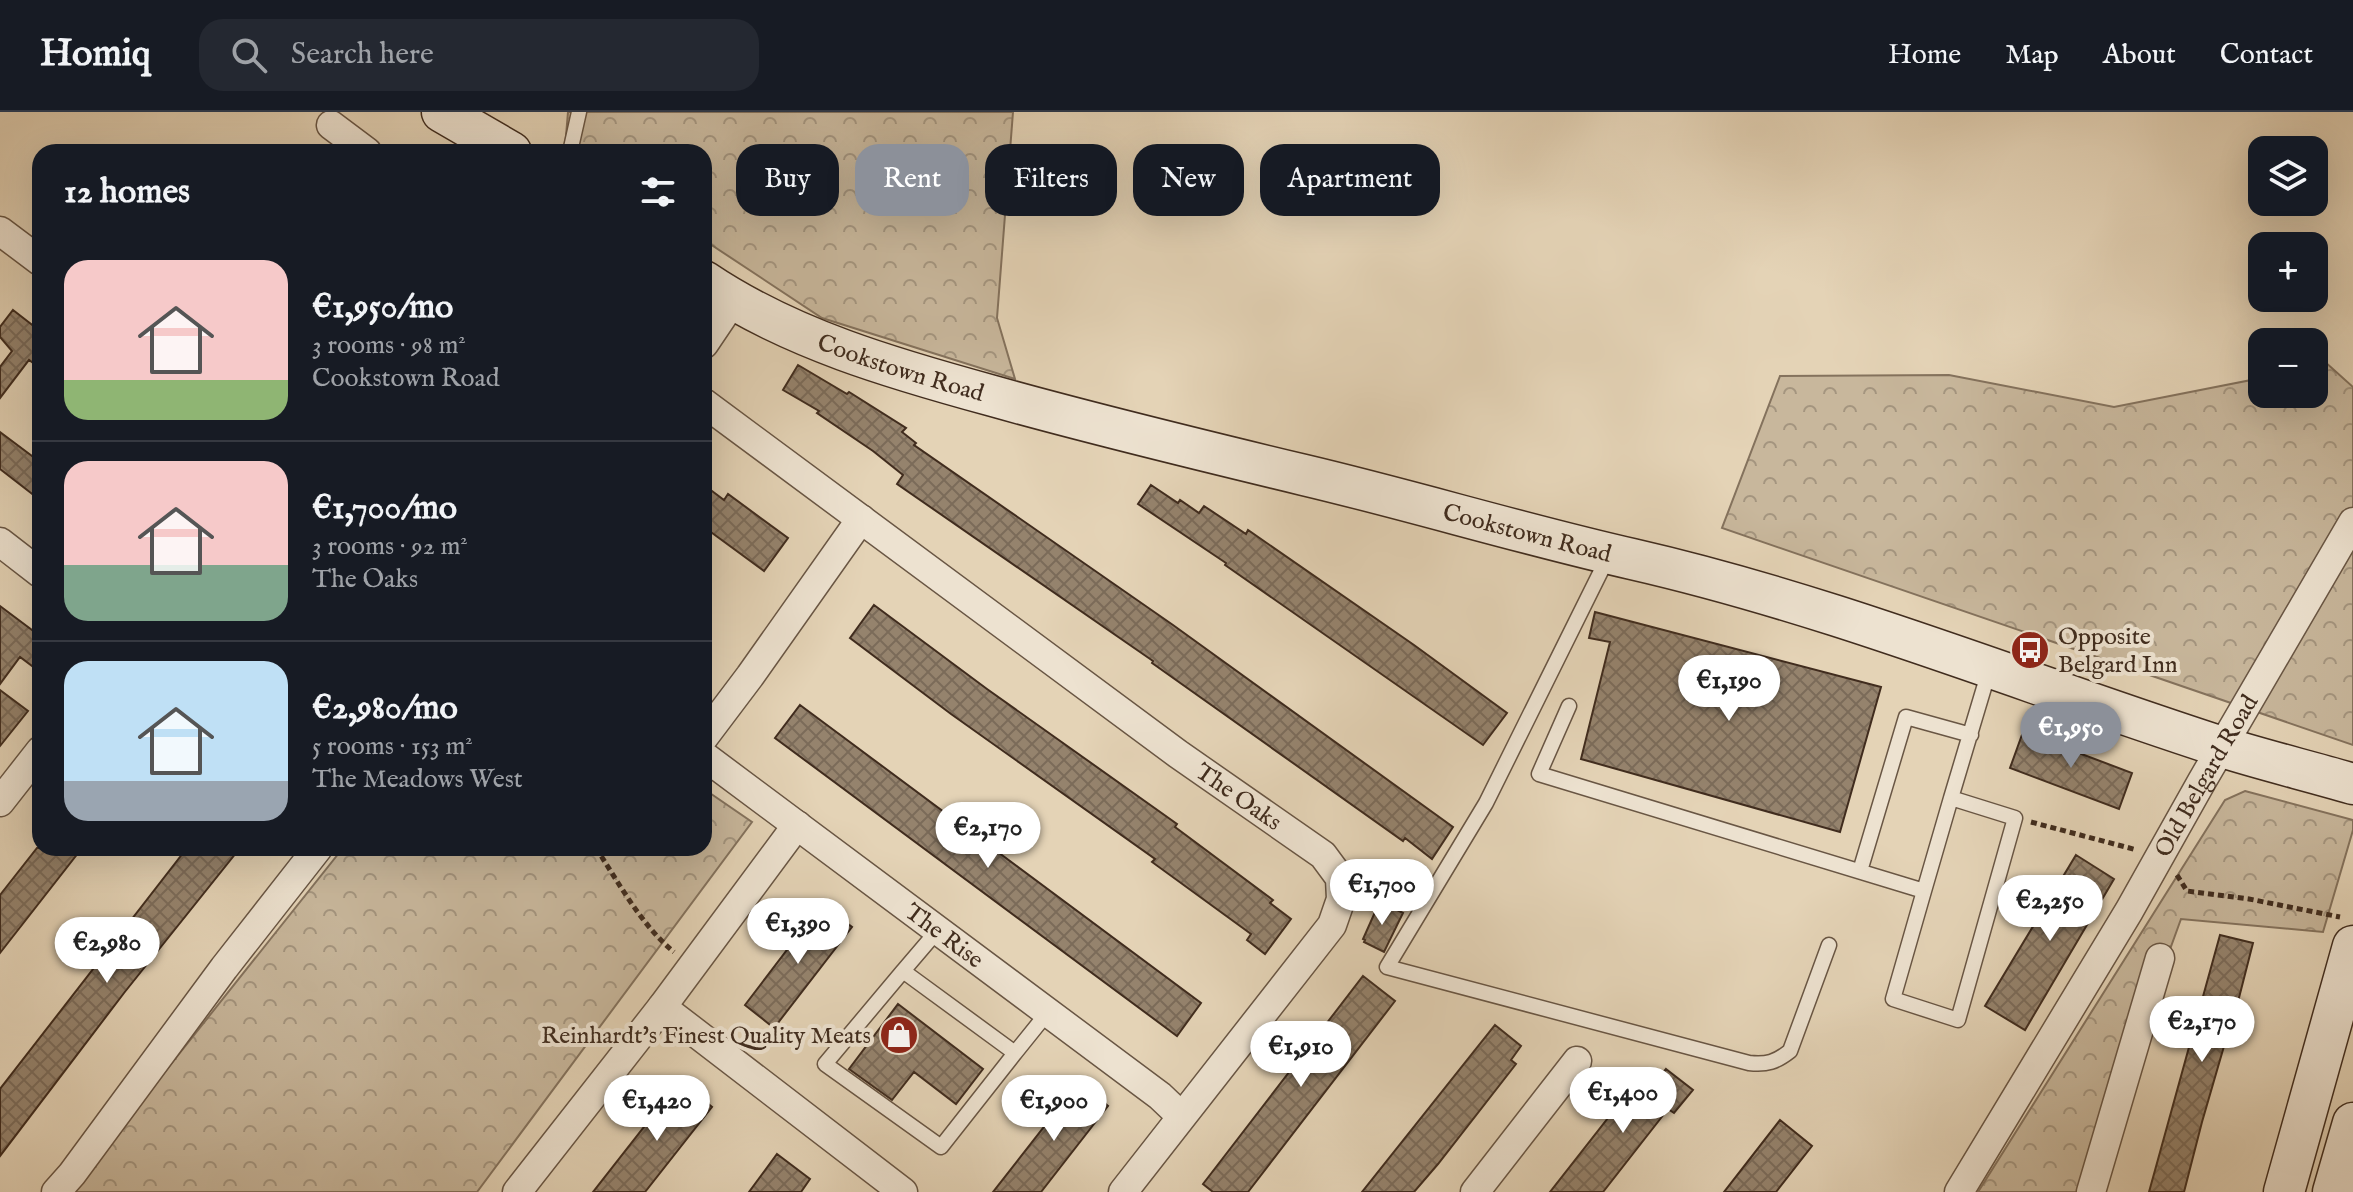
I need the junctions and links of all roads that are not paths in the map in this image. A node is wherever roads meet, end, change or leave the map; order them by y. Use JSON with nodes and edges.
{"nodes":[{"id":1,"x":442,"y":112,"type":"edge"},
{"id":2,"x":579,"y":112,"type":"edge"},
{"id":3,"x":331,"y":125,"type":"dead end"},
{"id":4,"x":356,"y":144,"type":"edge"},
{"id":5,"x":497,"y":144,"type":"edge"},
{"id":6,"x":572,"y":144,"type":"edge"},
{"id":7,"x":0,"y":231,"type":"edge"},
{"id":8,"x":32,"y":255,"type":"edge"},
{"id":9,"x":718,"y":291,"type":"edge"},
{"id":10,"x":712,"y":314,"type":"edge"},
{"id":11,"x":712,"y":409,"type":"edge"},
{"id":12,"x":861,"y":519,"type":"junction"},
{"id":13,"x":2353,"y":522,"type":"edge"},
{"id":14,"x":0,"y":542,"type":"edge"},
{"id":15,"x":1609,"y":555,"type":"junction"},
{"id":16,"x":32,"y":567,"type":"edge"},
{"id":17,"x":1990,"y":667,"type":"junction"},
{"id":18,"x":1569,"y":706,"type":"dead end"},
{"id":19,"x":712,"y":726,"type":"edge"},
{"id":20,"x":1971,"y":735,"type":"junction"},
{"id":21,"x":2222,"y":747,"type":"junction"},
{"id":22,"x":32,"y":761,"type":"edge"},
{"id":23,"x":712,"y":762,"type":"edge"},
{"id":24,"x":2353,"y":784,"type":"edge"},
{"id":25,"x":1951,"y":798,"type":"junction"},
{"id":26,"x":0,"y":802,"type":"edge"},
{"id":27,"x":797,"y":825,"type":"junction"},
{"id":28,"x":312,"y":856,"type":"edge"},
{"id":29,"x":1860,"y":871,"type":"junction"},
{"id":30,"x":1924,"y":891,"type":"junction"},
{"id":31,"x":938,"y":930,"type":"junction"},
{"id":32,"x":2347,"y":932,"type":"edge"},
{"id":33,"x":1829,"y":945,"type":"dead end"},
{"id":34,"x":2160,"y":958,"type":"dead end"},
{"id":35,"x":903,"y":971,"type":"junction"},
{"id":36,"x":662,"y":1007,"type":"junction"},
{"id":37,"x":1048,"y":1012,"type":"junction"},
{"id":38,"x":1015,"y":1053,"type":"junction"},
{"id":39,"x":1577,"y":1061,"type":"dead end"},
{"id":40,"x":1181,"y":1116,"type":"junction"},
{"id":41,"x":2353,"y":1123,"type":"edge"},
{"id":42,"x":889,"y":1188,"type":"edge"},
{"id":43,"x":56,"y":1192,"type":"edge"},
{"id":44,"x":517,"y":1192,"type":"edge"},
{"id":45,"x":1123,"y":1192,"type":"edge"},
{"id":46,"x":1475,"y":1192,"type":"edge"},
{"id":47,"x":1959,"y":1192,"type":"edge"},
{"id":48,"x":2091,"y":1192,"type":"edge"},
{"id":49,"x":2284,"y":1192,"type":"edge"},
{"id":50,"x":2333,"y":1192,"type":"edge"}],
"edges":[{"from":1,"to":5,"type":"street"},
{"from":2,"to":6,"type":"lane"},
{"from":3,"to":4,"type":"street"},
{"from":7,"to":8,"type":"street"},
{"from":9,"to":10,"type":"street"},
{"from":9,"to":15,"type":"street","name":"Cookstown Road"},
{"from":11,"to":12,"type":"street","name":"The Oaks"},
{"from":12,"to":19,"type":"street"},
{"from":12,"to":40,"type":"street","name":"The Oaks"},
{"from":13,"to":21,"type":"street","name":"Old Belgard Road"},
{"from":14,"to":16,"type":"street"},
{"from":15,"to":17,"type":"street","name":"Cookstown Road"},
{"from":15,"to":33,"type":"lane"},
{"from":17,"to":20,"type":"lane"},
{"from":17,"to":21,"type":"street","name":"Cookstown Road"},
{"from":18,"to":29,"type":"lane"},
{"from":20,"to":25,"type":"lane"},
{"from":20,"to":29,"type":"lane"},
{"from":21,"to":24,"type":"street","name":"Cookstown Road"},
{"from":21,"to":47,"type":"street","name":"Old Belgard Road"},
{"from":22,"to":26,"type":"street"},
{"from":23,"to":27,"type":"street","name":"The Rise"},
{"from":25,"to":30,"type":"lane"},
{"from":25,"to":30,"type":"lane"},
{"from":27,"to":31,"type":"street","name":"The Rise"},
{"from":27,"to":36,"type":"street"},
{"from":28,"to":43,"type":"street"},
{"from":29,"to":30,"type":"lane"},
{"from":31,"to":35,"type":"lane"},
{"from":31,"to":37,"type":"street","name":"The Rise"},
{"from":32,"to":49,"type":"street"},
{"from":34,"to":48,"type":"street"},
{"from":35,"to":38,"type":"lane"},
{"from":35,"to":38,"type":"lane"},
{"from":36,"to":42,"type":"street"},
{"from":36,"to":44,"type":"street"},
{"from":37,"to":38,"type":"lane"},
{"from":37,"to":40,"type":"street","name":"The Rise"},
{"from":39,"to":46,"type":"street"},
{"from":40,"to":45,"type":"street","name":"The Oaks"},
{"from":41,"to":50,"type":"street"}]}
